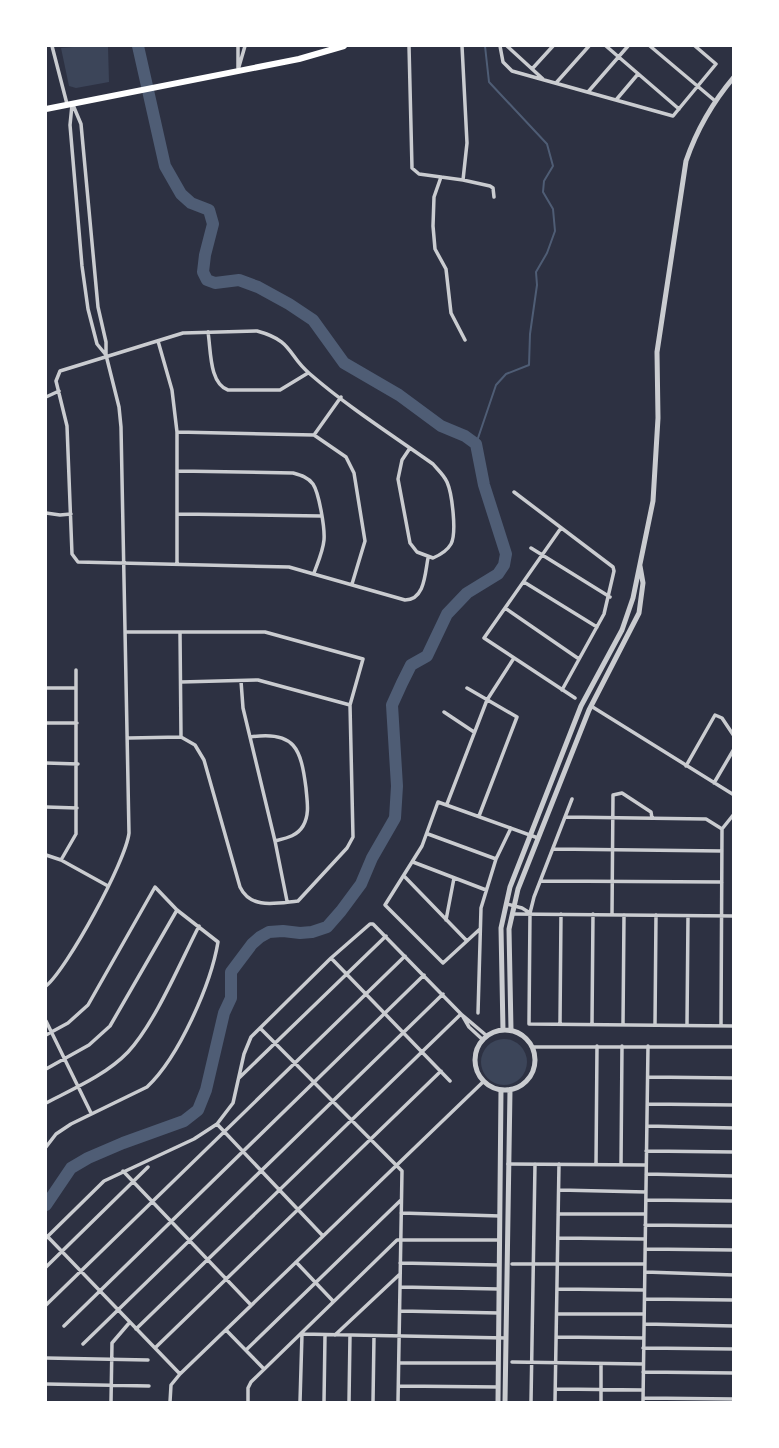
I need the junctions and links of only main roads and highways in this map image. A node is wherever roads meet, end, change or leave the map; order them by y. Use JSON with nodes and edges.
{"nodes":[{"id":1,"x":344,"y":46,"type":"edge"},
{"id":2,"x":46,"y":108,"type":"edge"}],
"edges":[{"from":1,"to":2,"type":"main road"}]}
